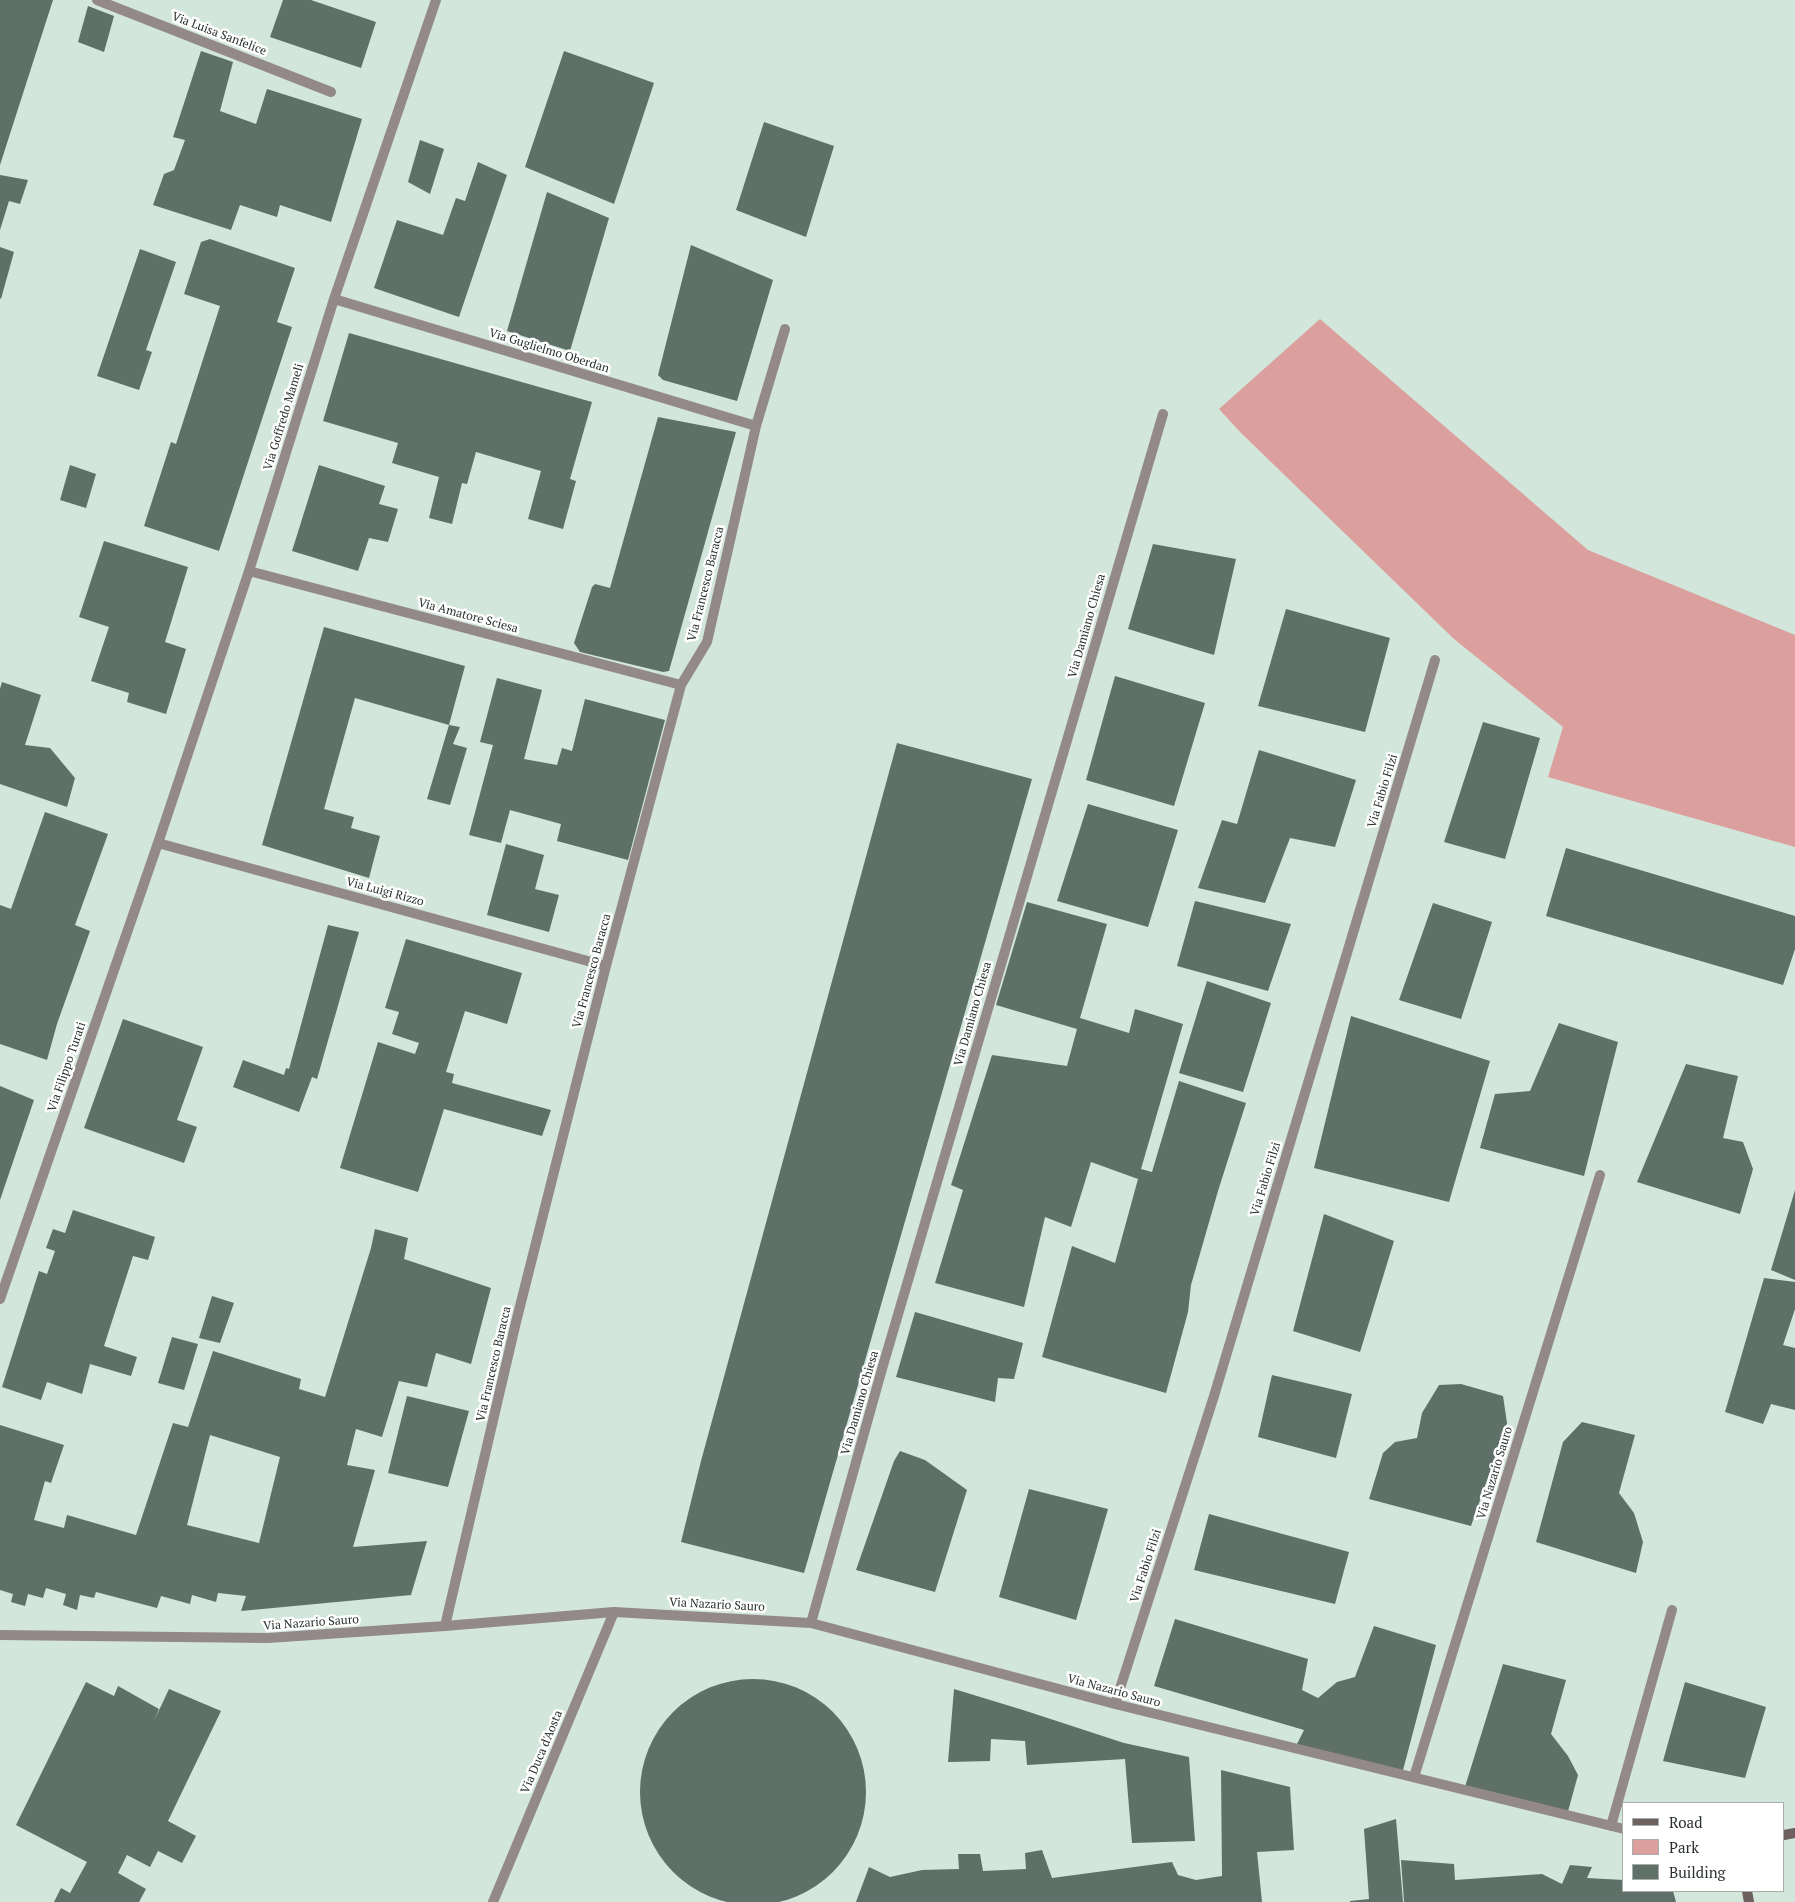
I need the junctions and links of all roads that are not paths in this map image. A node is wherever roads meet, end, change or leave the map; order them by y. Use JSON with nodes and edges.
{"nodes":[{"id":1,"x":97,"y":0,"type":"edge"},
{"id":2,"x":436,"y":0,"type":"edge"},
{"id":3,"x":332,"y":92,"type":"dead end"},
{"id":4,"x":334,"y":300,"type":"junction"},
{"id":5,"x":785,"y":329,"type":"dead end"},
{"id":6,"x":1162,"y":414,"type":"dead end"},
{"id":7,"x":756,"y":426,"type":"junction"},
{"id":8,"x":249,"y":571,"type":"junction"},
{"id":9,"x":1435,"y":660,"type":"dead end"},
{"id":10,"x":682,"y":684,"type":"junction"},
{"id":11,"x":158,"y":843,"type":"junction"},
{"id":12,"x":606,"y":966,"type":"junction"},
{"id":13,"x":1600,"y":1176,"type":"dead end"},
{"id":14,"x":0,"y":1299,"type":"edge"},
{"id":15,"x":1672,"y":1610,"type":"dead end"},
{"id":16,"x":614,"y":1612,"type":"junction"},
{"id":17,"x":811,"y":1623,"type":"junction"},
{"id":18,"x":445,"y":1626,"type":"junction"},
{"id":19,"x":0,"y":1635,"type":"edge"},
{"id":20,"x":1115,"y":1704,"type":"junction"},
{"id":21,"x":1414,"y":1777,"type":"junction"},
{"id":22,"x":1611,"y":1826,"type":"junction"},
{"id":23,"x":1622,"y":1829,"type":"edge"},
{"id":24,"x":493,"y":1902,"type":"edge"}],
"edges":[{"from":1,"to":3,"type":"street","name":"Via Luisa Sanfelice"},
{"from":2,"to":4,"type":"street","name":"Via Goffredo Mameli"},
{"from":4,"to":7,"type":"street","name":"Via Guglielmo Oberdan"},
{"from":4,"to":8,"type":"street","name":"Via Goffredo Mameli"},
{"from":5,"to":7,"type":"street","name":"Via Francesco Baracca"},
{"from":6,"to":17,"type":"street","name":"Via Damiano Chiesa"},
{"from":7,"to":10,"type":"street","name":"Via Francesco Baracca"},
{"from":8,"to":10,"type":"street","name":"Via Amatore Sciesa"},
{"from":8,"to":11,"type":"street","name":"Via Goffredo Mameli"},
{"from":9,"to":20,"type":"street","name":"Via Fabio Filzi"},
{"from":10,"to":12,"type":"street","name":"Via Francesco Baracca"},
{"from":11,"to":12,"type":"street","name":"Via Luigi Rizzo"},
{"from":11,"to":14,"type":"street","name":"Via Filippo Turati"},
{"from":12,"to":18,"type":"street","name":"Via Francesco Baracca"},
{"from":13,"to":21,"type":"street","name":"Via Nazario Sauro"},
{"from":15,"to":22,"type":"street"},
{"from":16,"to":17,"type":"street","name":"Via Nazario Sauro"},
{"from":16,"to":18,"type":"street","name":"Via Nazario Sauro"},
{"from":16,"to":24,"type":"street","name":"Via Duca d'Aosta"},
{"from":17,"to":20,"type":"street","name":"Via Nazario Sauro"},
{"from":18,"to":19,"type":"street","name":"Via Nazario Sauro"},
{"from":20,"to":21,"type":"street","name":"Via Nazario Sauro"},
{"from":21,"to":22,"type":"street","name":"Via Nazario Sauro"},
{"from":22,"to":23,"type":"street","name":"Via Nazario Sauro"}]}
